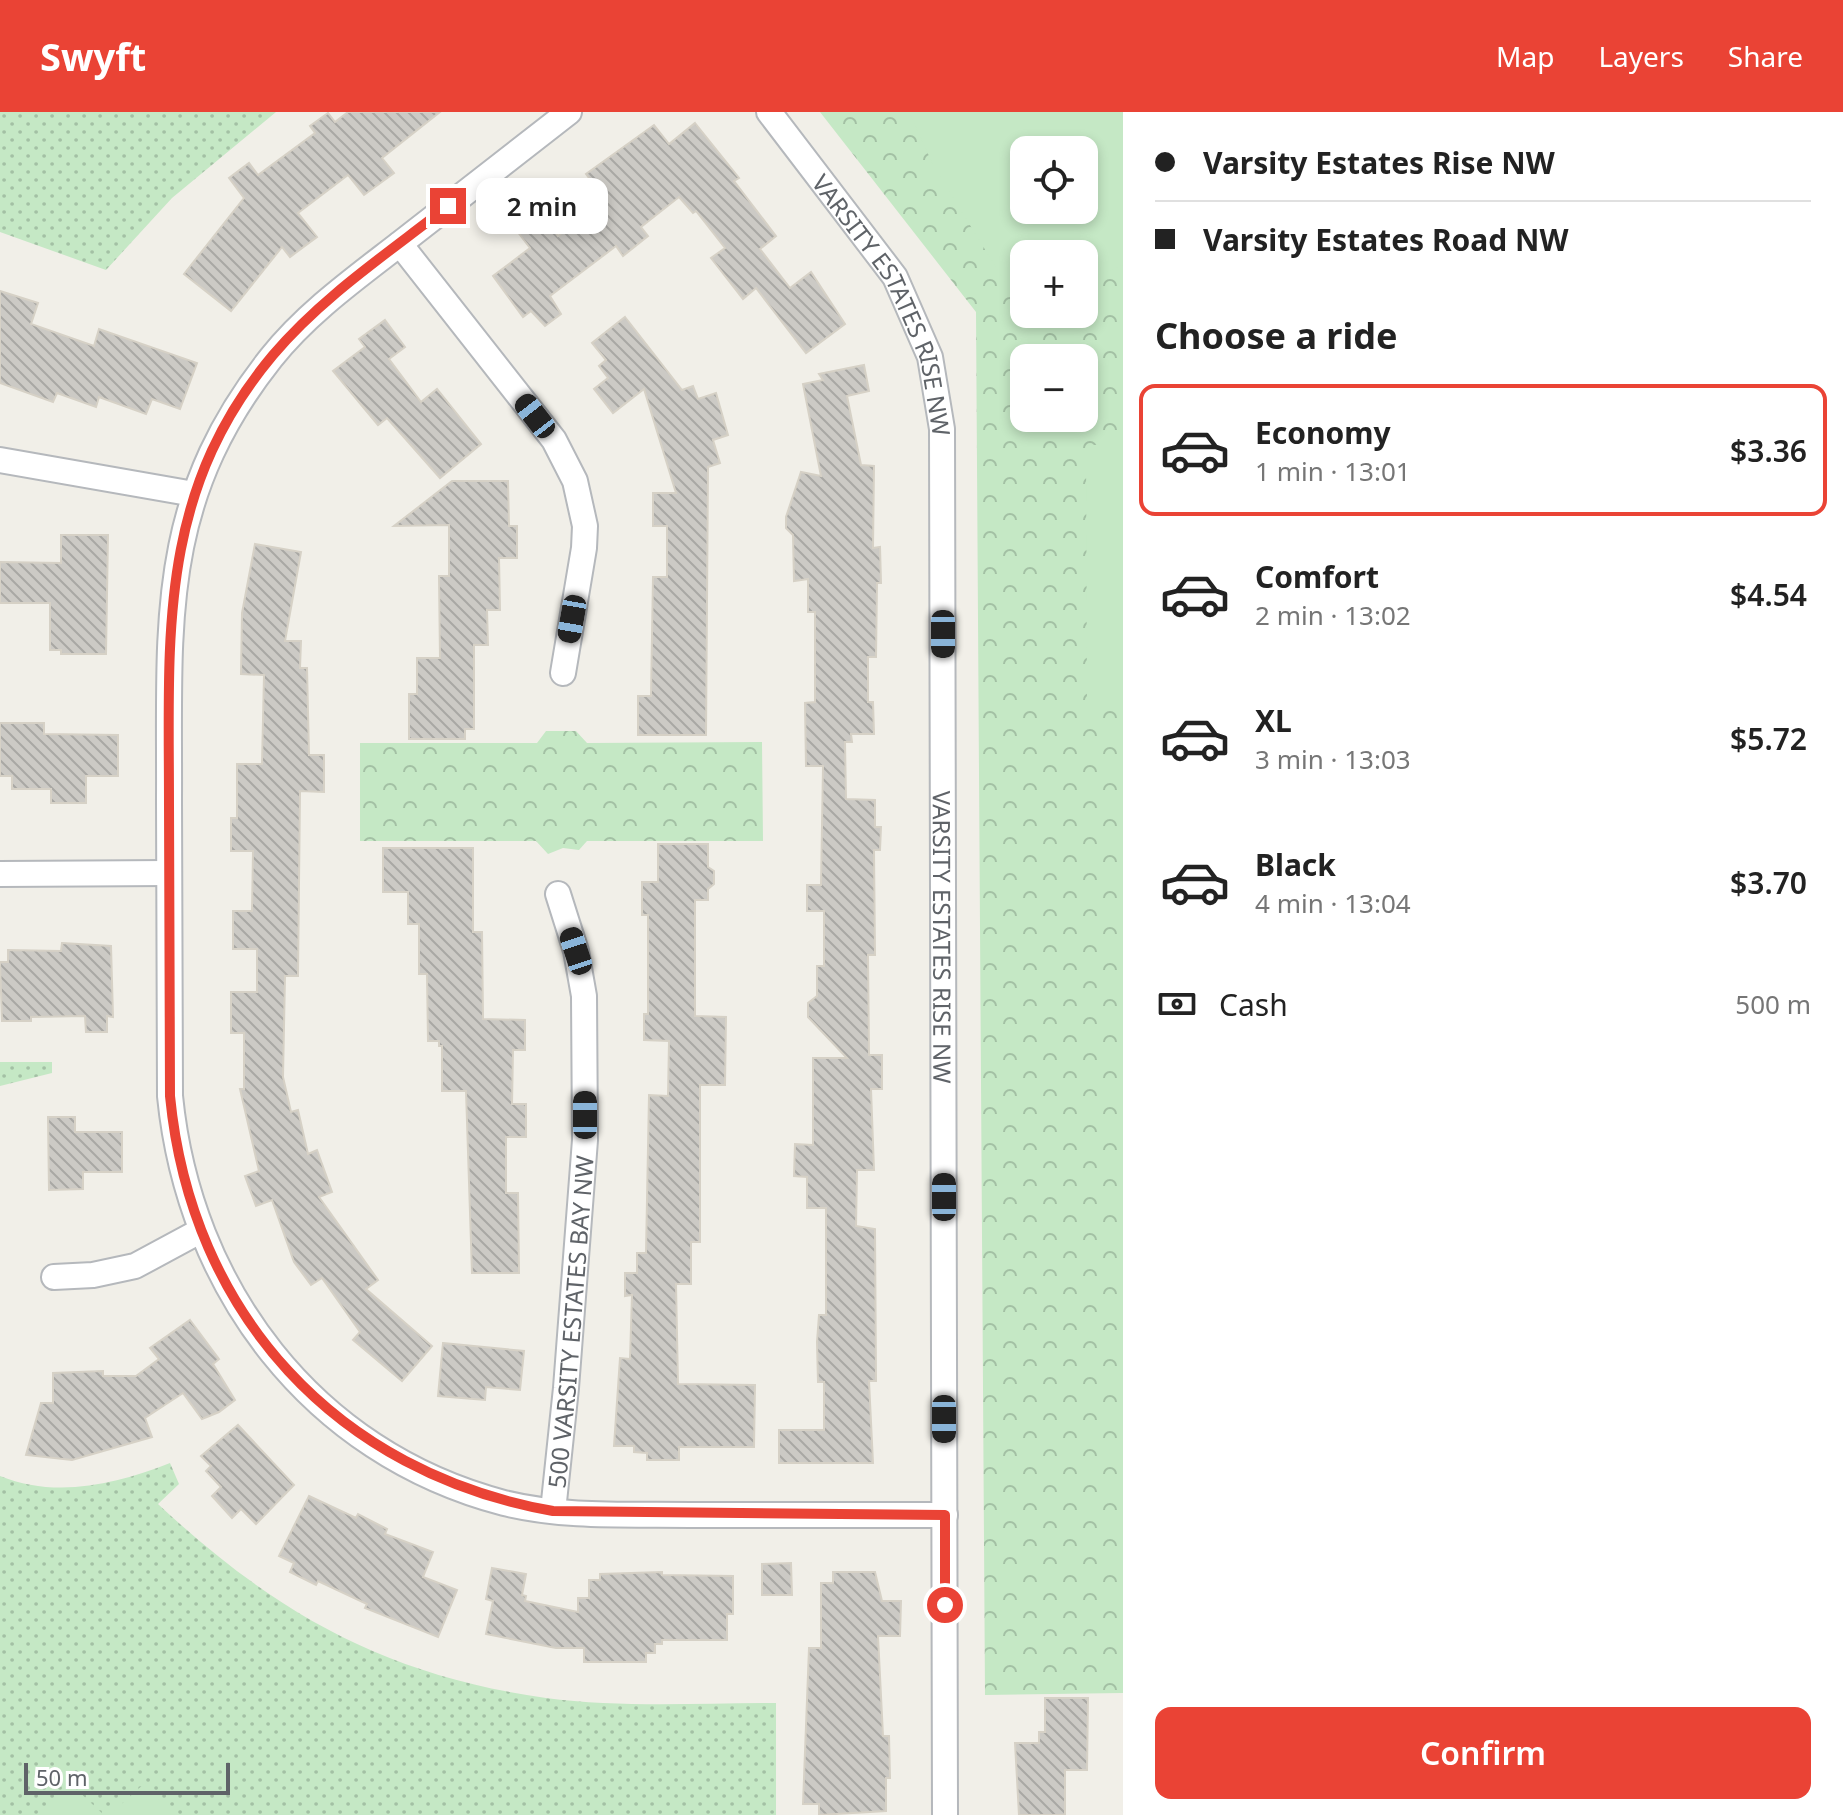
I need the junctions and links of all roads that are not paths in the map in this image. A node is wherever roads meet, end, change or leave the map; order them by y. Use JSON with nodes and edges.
{"nodes":[{"id":1,"x":569,"y":112,"type":"edge"},
{"id":2,"x":769,"y":112,"type":"edge"},
{"id":3,"x":400,"y":244,"type":"junction"},
{"id":4,"x":0,"y":460,"type":"edge"},
{"id":5,"x":194,"y":494,"type":"junction"},
{"id":6,"x":563,"y":673,"type":"dead end"},
{"id":7,"x":169,"y":873,"type":"junction"},
{"id":8,"x":0,"y":874,"type":"edge"},
{"id":9,"x":558,"y":894,"type":"dead end"},
{"id":10,"x":200,"y":1231,"type":"junction"},
{"id":11,"x":54,"y":1277,"type":"dead end"},
{"id":12,"x":553,"y":1511,"type":"junction"},
{"id":13,"x":945,"y":1515,"type":"junction"},
{"id":14,"x":945,"y":1815,"type":"edge"}],
"edges":[{"from":1,"to":3,"type":"street"},
{"from":2,"to":13,"type":"street","name":"VARSITY ESTATES RISE NW"},
{"from":3,"to":5,"type":"street"},
{"from":3,"to":6,"type":"street"},
{"from":4,"to":5,"type":"street"},
{"from":5,"to":7,"type":"street"},
{"from":7,"to":8,"type":"street"},
{"from":7,"to":10,"type":"street"},
{"from":9,"to":12,"type":"street","name":"500 VARSITY ESTATES BAY NW"},
{"from":10,"to":11,"type":"street"},
{"from":10,"to":12,"type":"street"},
{"from":12,"to":13,"type":"street"},
{"from":13,"to":14,"type":"street","name":"VARSITY ESTATES RISE NW"}]}
